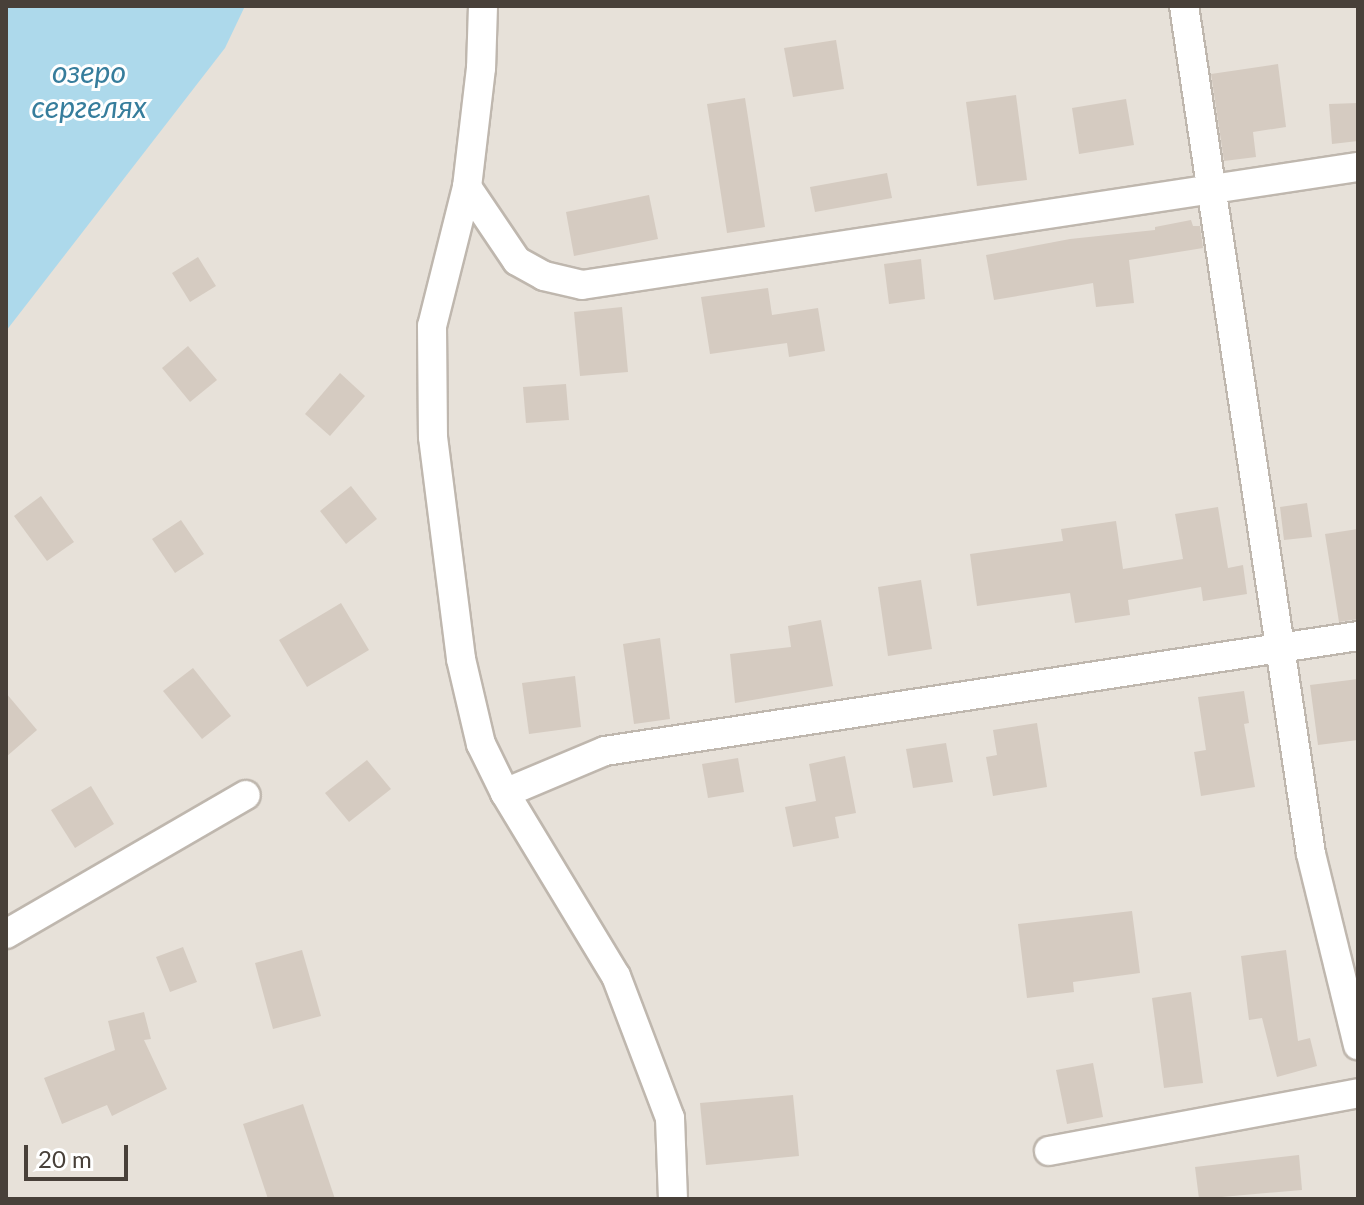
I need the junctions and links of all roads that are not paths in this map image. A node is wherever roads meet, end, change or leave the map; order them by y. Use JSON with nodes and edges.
{"nodes":[{"id":1,"x":483,"y":6,"type":"edge"},
{"id":2,"x":1184,"y":6,"type":"edge"},
{"id":3,"x":1358,"y":167,"type":"edge"},
{"id":4,"x":467,"y":187,"type":"junction"},
{"id":5,"x":1211,"y":188,"type":"junction"},
{"id":6,"x":1358,"y":636,"type":"edge"},
{"id":7,"x":1281,"y":648,"type":"junction"},
{"id":8,"x":505,"y":793,"type":"junction"},
{"id":9,"x":246,"y":795,"type":"dead end"},
{"id":10,"x":6,"y":934,"type":"edge"},
{"id":11,"x":1358,"y":1045,"type":"edge"},
{"id":12,"x":1358,"y":1093,"type":"edge"},
{"id":13,"x":1049,"y":1151,"type":"dead end"},
{"id":14,"x":673,"y":1199,"type":"edge"}],
"edges":[{"from":1,"to":4,"type":"street"},
{"from":2,"to":5,"type":"street"},
{"from":3,"to":5,"type":"street"},
{"from":4,"to":5,"type":"street"},
{"from":4,"to":8,"type":"street"},
{"from":5,"to":7,"type":"street"},
{"from":6,"to":7,"type":"street"},
{"from":7,"to":8,"type":"street"},
{"from":7,"to":11,"type":"street"},
{"from":8,"to":14,"type":"street"},
{"from":9,"to":10,"type":"street"},
{"from":12,"to":13,"type":"street"}]}
